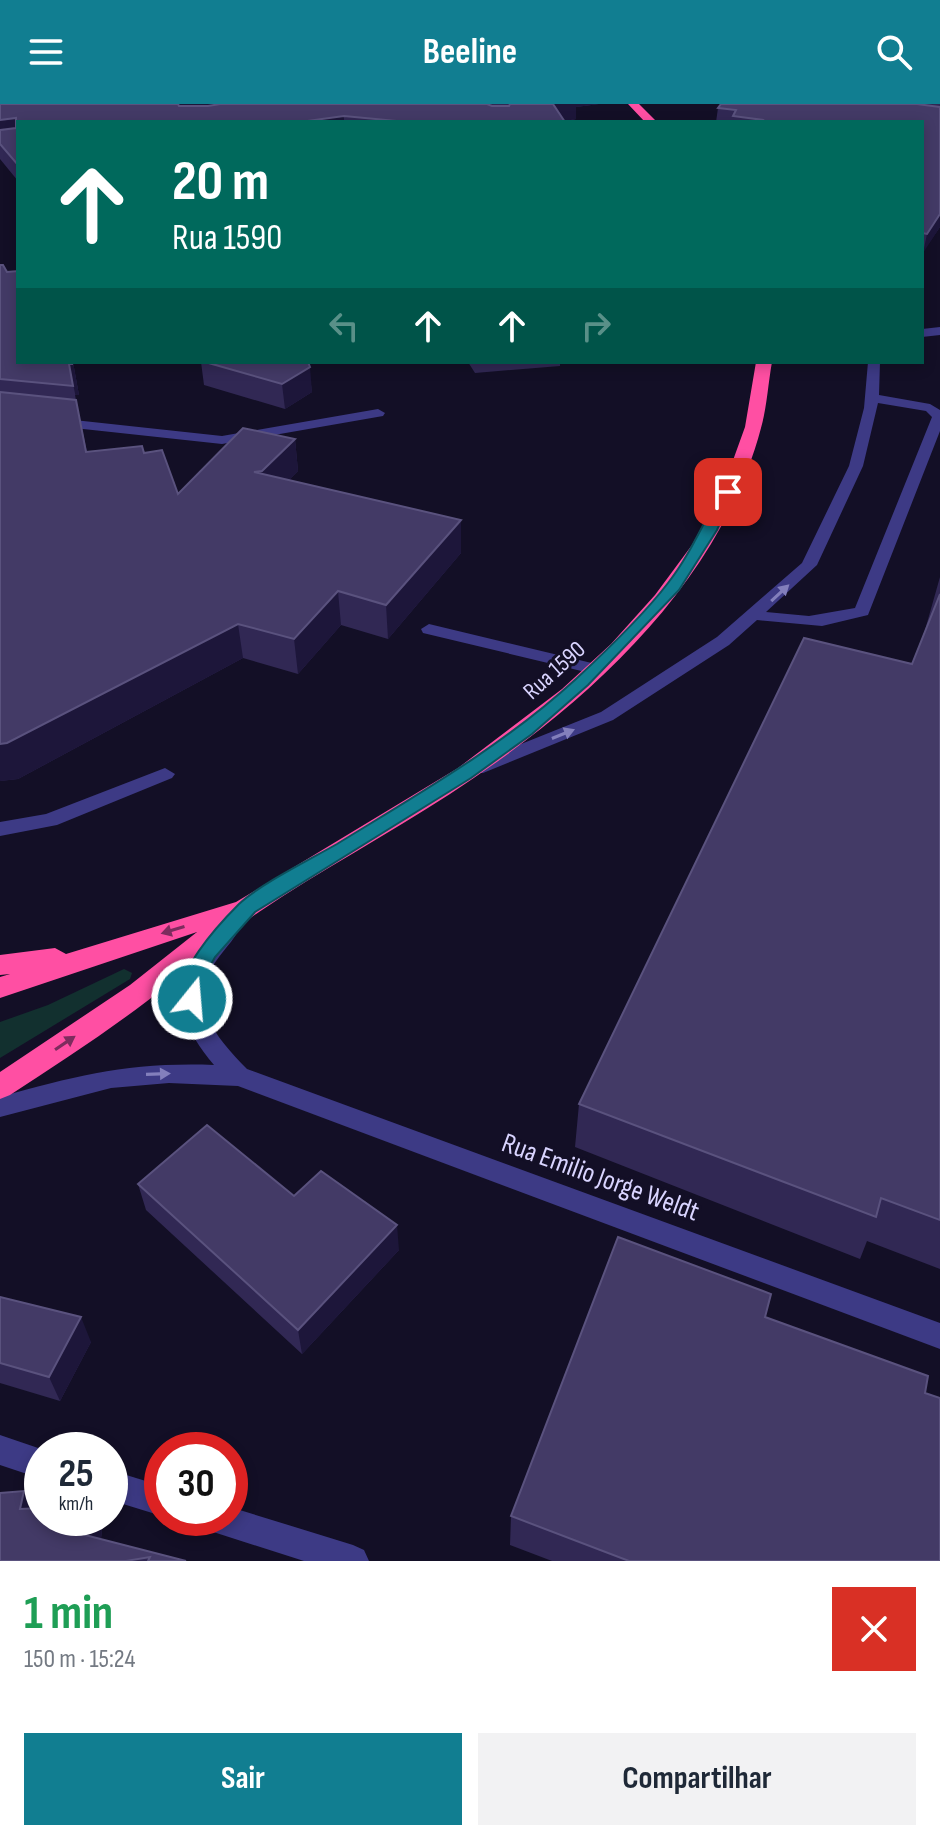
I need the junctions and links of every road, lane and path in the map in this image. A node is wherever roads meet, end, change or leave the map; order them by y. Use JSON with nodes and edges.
{"nodes":[{"id":1,"x":764,"y":364,"type":"edge"},
{"id":2,"x":874,"y":364,"type":"edge"},
{"id":3,"x":872,"y":398,"type":"junction"},
{"id":4,"x":378,"y":413,"type":"dead end"},
{"id":5,"x":0,"y":416,"type":"edge"},
{"id":6,"x":756,"y":615,"type":"junction"},
{"id":7,"x":429,"y":629,"type":"dead end"},
{"id":8,"x":594,"y":669,"type":"junction"},
{"id":9,"x":165,"y":774,"type":"dead end"},
{"id":10,"x":465,"y":774,"type":"junction"},
{"id":11,"x":0,"y":829,"type":"edge"},
{"id":12,"x":248,"y":907,"type":"junction"},
{"id":13,"x":97,"y":953,"type":"junction"},
{"id":14,"x":0,"y":965,"type":"edge"},
{"id":15,"x":0,"y":988,"type":"edge"},
{"id":16,"x":239,"y":1076,"type":"junction"},
{"id":17,"x":0,"y":1087,"type":"edge"},
{"id":18,"x":0,"y":1107,"type":"edge"},
{"id":19,"x":940,"y":1336,"type":"edge"},
{"id":20,"x":0,"y":1450,"type":"edge"},
{"id":21,"x":24,"y":1458,"type":"edge"},
{"id":22,"x":248,"y":1528,"type":"edge"},
{"id":23,"x":353,"y":1561,"type":"edge"}],
"edges":[{"from":1,"to":8,"type":"highway","name":"Rua 1590"},
{"from":2,"to":3,"type":"street"},
{"from":6,"to":3,"type":"street","one_way":true},
{"from":3,"to":6,"type":"street"},
{"from":4,"to":5,"type":"street"},
{"from":10,"to":6,"type":"street","one_way":true},
{"from":7,"to":8,"type":"street"},
{"from":8,"to":10,"type":"highway","name":"Rua 1590"},
{"from":9,"to":11,"type":"street"},
{"from":10,"to":12,"type":"highway","name":"Rua 1590"},
{"from":12,"to":13,"type":"highway","one_way":true},
{"from":12,"to":16,"type":"street","name":"Rua Emilio Jorge Weldt"},
{"from":17,"to":12,"type":"highway","one_way":true},
{"from":13,"to":14,"type":"highway"},
{"from":13,"to":15,"type":"highway"},
{"from":18,"to":16,"type":"street","name":"Rua Emilio Jorge Weldt","one_way":true},
{"from":16,"to":19,"type":"street","name":"Rua Emilio Jorge Weldt"},
{"from":20,"to":21,"type":"street"},
{"from":22,"to":23,"type":"street"}]}
